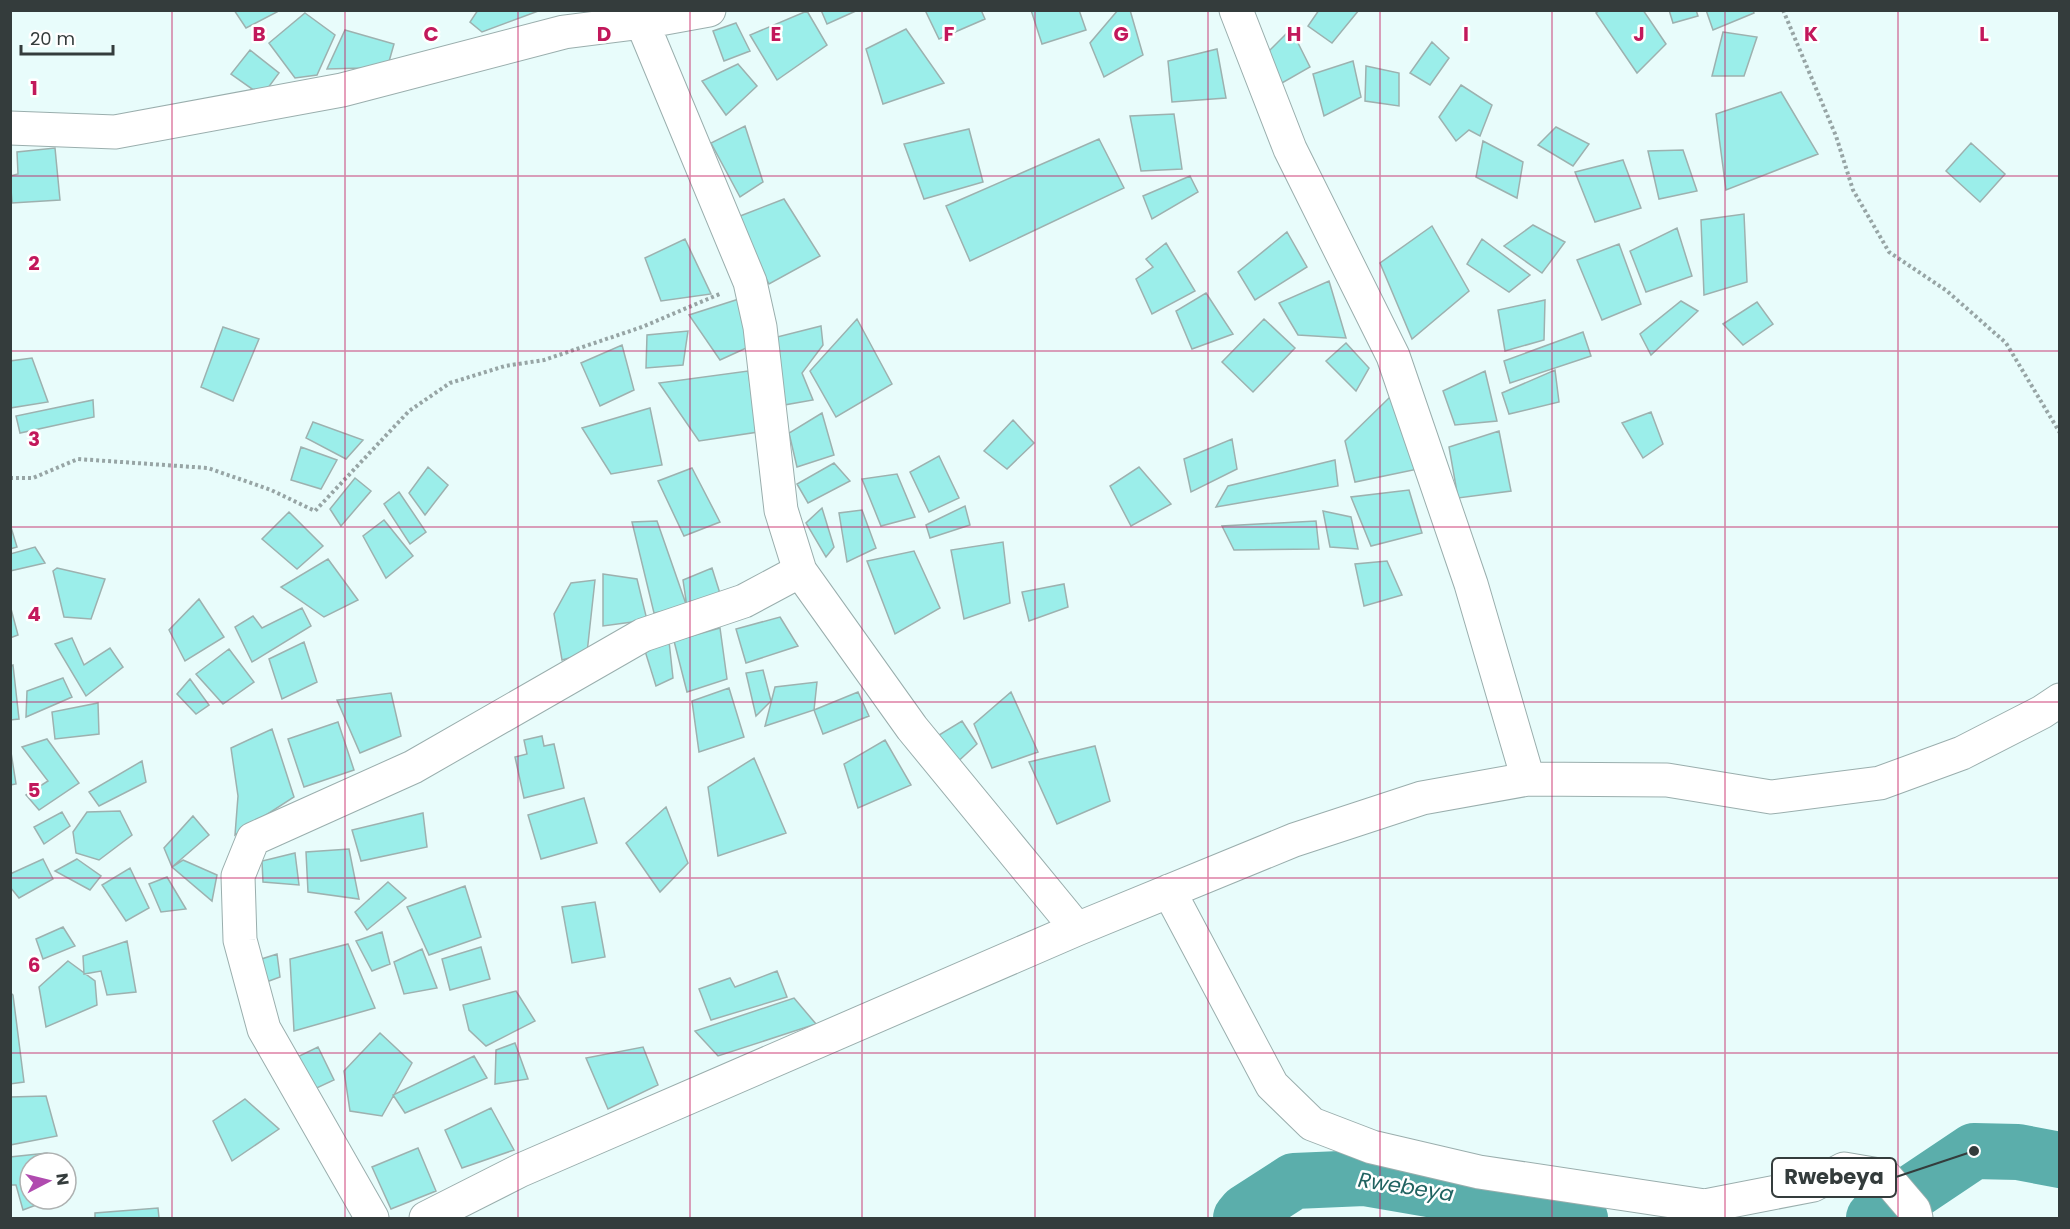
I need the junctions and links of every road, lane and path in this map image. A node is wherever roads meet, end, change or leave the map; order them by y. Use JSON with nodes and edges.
{"nodes":[{"id":1,"x":709,"y":10,"type":"edge"},
{"id":2,"x":1236,"y":10,"type":"edge"},
{"id":3,"x":1783,"y":10,"type":"edge"},
{"id":4,"x":640,"y":16,"type":"edge"},
{"id":5,"x":10,"y":128,"type":"edge"},
{"id":6,"x":750,"y":282,"type":"junction"},
{"id":7,"x":2060,"y":432,"type":"edge"},
{"id":8,"x":10,"y":478,"type":"edge"},
{"id":9,"x":800,"y":571,"type":"junction"},
{"id":10,"x":2060,"y":700,"type":"edge"},
{"id":11,"x":1528,"y":779,"type":"junction"},
{"id":12,"x":1169,"y":891,"type":"junction"},
{"id":13,"x":1077,"y":929,"type":"junction"},
{"id":14,"x":372,"y":1218,"type":"edge"},
{"id":15,"x":426,"y":1218,"type":"edge"},
{"id":16,"x":1916,"y":1218,"type":"edge"}],
"edges":[{"from":1,"to":4,"type":"street"},
{"from":2,"to":11,"type":"street"},
{"from":3,"to":7,"type":"path"},
{"from":4,"to":5,"type":"street"},
{"from":4,"to":6,"type":"street"},
{"from":6,"to":8,"type":"path"},
{"from":6,"to":9,"type":"street"},
{"from":9,"to":13,"type":"street"},
{"from":9,"to":14,"type":"street"},
{"from":10,"to":11,"type":"street"},
{"from":11,"to":12,"type":"street"},
{"from":12,"to":13,"type":"street"},
{"from":12,"to":16,"type":"street"},
{"from":13,"to":15,"type":"street"}]}
